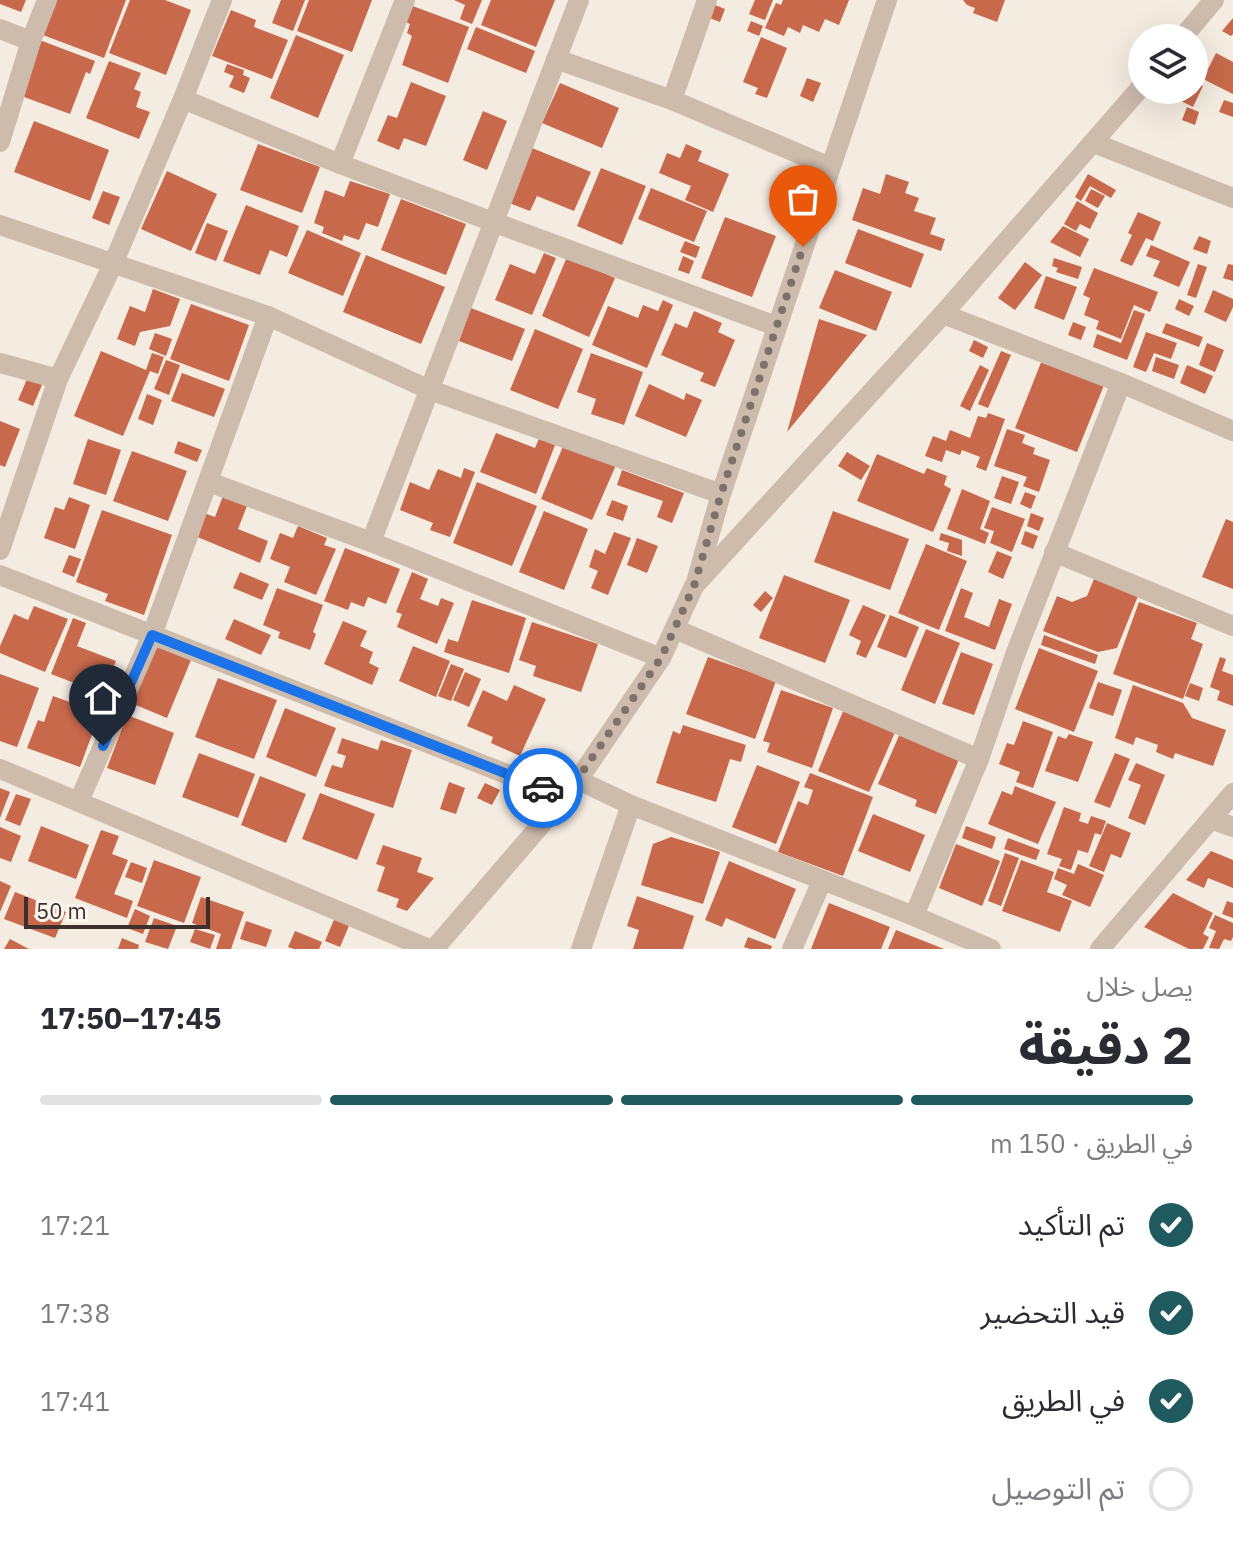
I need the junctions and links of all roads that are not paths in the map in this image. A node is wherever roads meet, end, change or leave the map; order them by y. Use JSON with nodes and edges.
{"nodes":[{"id":1,"x":47,"y":0,"type":"edge"},
{"id":2,"x":222,"y":0,"type":"edge"},
{"id":3,"x":405,"y":0,"type":"edge"},
{"id":4,"x":579,"y":0,"type":"edge"},
{"id":5,"x":707,"y":0,"type":"edge"},
{"id":6,"x":887,"y":0,"type":"edge"},
{"id":7,"x":1214,"y":0,"type":"edge"},
{"id":8,"x":1194,"y":24,"type":"edge"},
{"id":9,"x":0,"y":29,"type":"edge"},
{"id":10,"x":31,"y":41,"type":"junction"},
{"id":11,"x":556,"y":59,"type":"junction"},
{"id":12,"x":183,"y":99,"type":"junction"},
{"id":13,"x":672,"y":100,"type":"junction"},
{"id":14,"x":1128,"y":103,"type":"edge"},
{"id":15,"x":0,"y":142,"type":"edge"},
{"id":16,"x":1094,"y":143,"type":"junction"},
{"id":17,"x":340,"y":164,"type":"junction"},
{"id":18,"x":830,"y":167,"type":"junction"},
{"id":19,"x":1233,"y":198,"type":"edge"},
{"id":20,"x":493,"y":222,"type":"junction"},
{"id":21,"x":0,"y":225,"type":"edge"},
{"id":22,"x":113,"y":264,"type":"junction"},
{"id":23,"x":943,"y":314,"type":"junction"},
{"id":24,"x":268,"y":316,"type":"junction"},
{"id":25,"x":776,"y":326,"type":"junction"},
{"id":26,"x":0,"y":363,"type":"edge"},
{"id":27,"x":58,"y":379,"type":"junction"},
{"id":28,"x":1121,"y":383,"type":"junction"},
{"id":29,"x":430,"y":390,"type":"junction"},
{"id":30,"x":1233,"y":431,"type":"edge"},
{"id":31,"x":209,"y":482,"type":"junction"},
{"id":32,"x":721,"y":494,"type":"junction"},
{"id":33,"x":371,"y":542,"type":"junction"},
{"id":34,"x":0,"y":550,"type":"edge"},
{"id":35,"x":1054,"y":552,"type":"junction"},
{"id":36,"x":0,"y":575,"type":"edge"},
{"id":37,"x":694,"y":586,"type":"junction"},
{"id":38,"x":1233,"y":626,"type":"edge"},
{"id":39,"x":675,"y":629,"type":"junction"},
{"id":40,"x":152,"y":635,"type":"junction"},
{"id":41,"x":661,"y":658,"type":"junction"},
{"id":42,"x":979,"y":759,"type":"junction"},
{"id":43,"x":0,"y":769,"type":"edge"},
{"id":44,"x":578,"y":780,"type":"junction"},
{"id":45,"x":1233,"y":793,"type":"edge"},
{"id":46,"x":565,"y":797,"type":"junction"},
{"id":47,"x":79,"y":801,"type":"junction"},
{"id":48,"x":631,"y":805,"type":"junction"},
{"id":49,"x":1211,"y":819,"type":"junction"},
{"id":50,"x":1233,"y":827,"type":"edge"},
{"id":51,"x":822,"y":881,"type":"junction"},
{"id":52,"x":914,"y":916,"type":"junction"},
{"id":53,"x":432,"y":949,"type":"edge"},
{"id":54,"x":581,"y":949,"type":"edge"},
{"id":55,"x":792,"y":949,"type":"edge"},
{"id":56,"x":991,"y":949,"type":"edge"},
{"id":57,"x":1100,"y":949,"type":"edge"}],
"edges":[{"from":1,"to":10,"type":"street"},
{"from":2,"to":12,"type":"street"},
{"from":3,"to":17,"type":"street"},
{"from":4,"to":11,"type":"street"},
{"from":5,"to":13,"type":"street"},
{"from":6,"to":18,"type":"street"},
{"from":7,"to":8,"type":"street"},
{"from":9,"to":10,"type":"street"},
{"from":10,"to":15,"type":"street"},
{"from":11,"to":13,"type":"street"},
{"from":11,"to":20,"type":"street"},
{"from":12,"to":17,"type":"street"},
{"from":12,"to":22,"type":"street"},
{"from":13,"to":18,"type":"street"},
{"from":14,"to":16,"type":"street"},
{"from":16,"to":19,"type":"street"},
{"from":16,"to":23,"type":"street"},
{"from":17,"to":20,"type":"street"},
{"from":18,"to":25,"type":"street"},
{"from":20,"to":25,"type":"street"},
{"from":20,"to":29,"type":"street"},
{"from":21,"to":22,"type":"street"},
{"from":22,"to":24,"type":"street"},
{"from":22,"to":27,"type":"street"},
{"from":23,"to":28,"type":"street"},
{"from":23,"to":37,"type":"street"},
{"from":24,"to":29,"type":"street"},
{"from":24,"to":31,"type":"street"},
{"from":25,"to":32,"type":"street"},
{"from":26,"to":27,"type":"street"},
{"from":27,"to":34,"type":"street"},
{"from":28,"to":30,"type":"street"},
{"from":28,"to":35,"type":"street"},
{"from":29,"to":32,"type":"street"},
{"from":29,"to":33,"type":"street"},
{"from":31,"to":33,"type":"street"},
{"from":31,"to":40,"type":"street"},
{"from":32,"to":37,"type":"street"},
{"from":33,"to":41,"type":"street"},
{"from":35,"to":38,"type":"street"},
{"from":35,"to":42,"type":"street"},
{"from":36,"to":40,"type":"street"},
{"from":37,"to":39,"type":"street"},
{"from":39,"to":41,"type":"street"},
{"from":39,"to":42,"type":"street"},
{"from":40,"to":46,"type":"street"},
{"from":40,"to":47,"type":"street"},
{"from":41,"to":44,"type":"street"},
{"from":42,"to":52,"type":"street"},
{"from":43,"to":47,"type":"street"},
{"from":44,"to":46,"type":"street"},
{"from":44,"to":48,"type":"street"},
{"from":45,"to":49,"type":"street"},
{"from":46,"to":53,"type":"street"},
{"from":47,"to":53,"type":"street"},
{"from":48,"to":51,"type":"street"},
{"from":48,"to":54,"type":"street"},
{"from":49,"to":50,"type":"street"},
{"from":49,"to":57,"type":"street"},
{"from":51,"to":52,"type":"street"},
{"from":51,"to":55,"type":"street"},
{"from":52,"to":56,"type":"street"}]}
